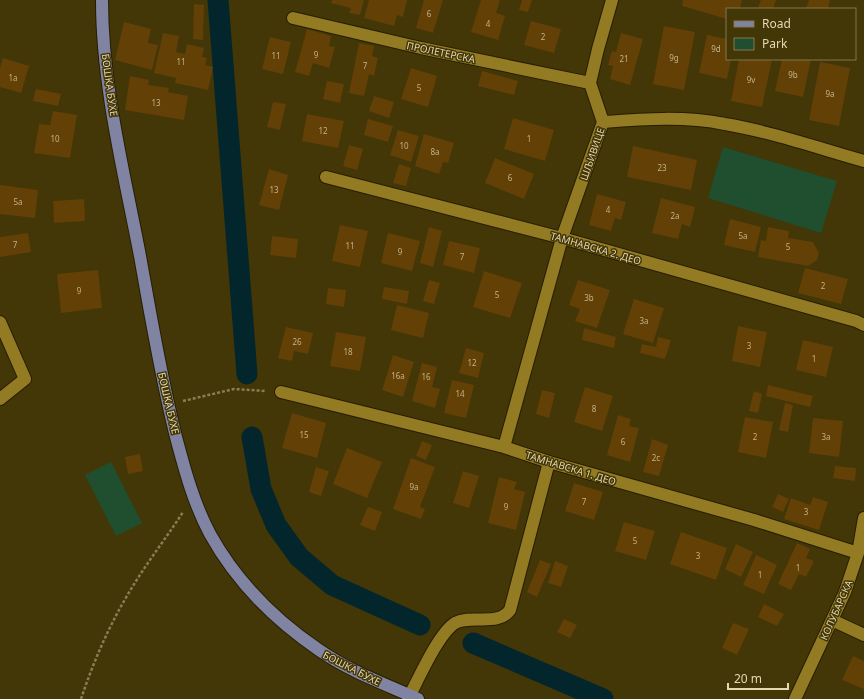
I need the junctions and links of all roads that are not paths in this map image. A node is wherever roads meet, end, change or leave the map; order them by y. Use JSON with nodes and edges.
{"nodes":[{"id":1,"x":102,"y":0,"type":"edge"},
{"id":2,"x":612,"y":0,"type":"edge"},
{"id":3,"x":293,"y":18,"type":"dead end"},
{"id":4,"x":590,"y":83,"type":"junction"},
{"id":5,"x":603,"y":122,"type":"junction"},
{"id":6,"x":864,"y":161,"type":"edge"},
{"id":7,"x":326,"y":177,"type":"dead end"},
{"id":8,"x":562,"y":238,"type":"junction"},
{"id":9,"x":0,"y":323,"type":"edge"},
{"id":10,"x":864,"y":325,"type":"edge"},
{"id":11,"x":281,"y":392,"type":"road end"},
{"id":12,"x":0,"y":399,"type":"edge"},
{"id":13,"x":504,"y":447,"type":"junction"},
{"id":14,"x":549,"y":462,"type":"junction"},
{"id":15,"x":864,"y":518,"type":"edge"},
{"id":16,"x":858,"y":553,"type":"junction"},
{"id":17,"x":832,"y":620,"type":"junction"},
{"id":18,"x":864,"y":635,"type":"edge"},
{"id":19,"x":412,"y":698,"type":"edge"},
{"id":20,"x":795,"y":699,"type":"edge"}],
"edges":[{"from":1,"to":19,"type":"main road","name":"БОШКА БУХЕ"},
{"from":2,"to":4,"type":"street"},
{"from":3,"to":4,"type":"street","name":"ПРОЛЕТЕРСКА"},
{"from":4,"to":5,"type":"street","name":"ШЉИВИЦЕ"},
{"from":5,"to":6,"type":"street"},
{"from":5,"to":8,"type":"street","name":"ШЉИВИЦЕ"},
{"from":7,"to":8,"type":"street","name":"ТАМНАВСКА 2. ДЕО"},
{"from":8,"to":10,"type":"street","name":"ТАМНАВСКА 2. ДЕО"},
{"from":8,"to":13,"type":"street","name":"ШЉИВИЦЕ"},
{"from":9,"to":12,"type":"street"},
{"from":11,"to":13,"type":"street","name":"ТАМНАВСКА 1. ДЕО"},
{"from":13,"to":14,"type":"street","name":"ТАМНАВСКА 1. ДЕО"},
{"from":14,"to":16,"type":"street","name":"ТАМНАВСКА 1. ДЕО"},
{"from":14,"to":19,"type":"street"},
{"from":15,"to":16,"type":"street","name":"КОЛУБАРСКА"},
{"from":16,"to":17,"type":"street","name":"КОЛУБАРСКА"},
{"from":17,"to":18,"type":"street"},
{"from":17,"to":20,"type":"street","name":"КОЛУБАРСКА"}]}
